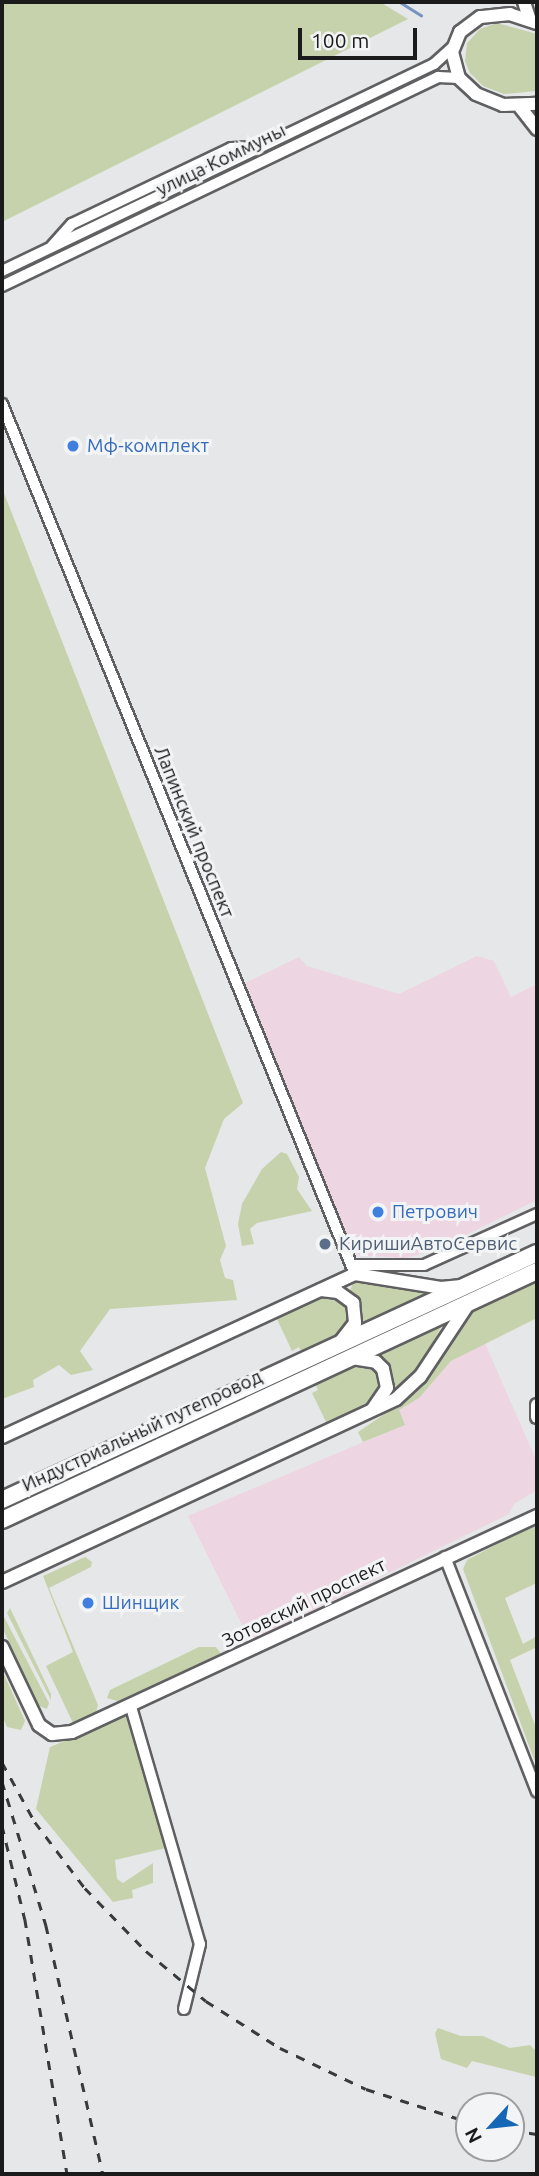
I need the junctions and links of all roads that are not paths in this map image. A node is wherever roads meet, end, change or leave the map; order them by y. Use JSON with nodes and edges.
{"nodes":[{"id":1,"x":507,"y":2,"type":"edge"},
{"id":2,"x":524,"y":2,"type":"edge"},
{"id":3,"x":495,"y":14,"type":"junction"},
{"id":4,"x":534,"y":21,"type":"edge"},
{"id":5,"x":453,"y":46,"type":"junction"},
{"id":6,"x":459,"y":78,"type":"junction"},
{"id":7,"x":537,"y":104,"type":"edge"},
{"id":8,"x":520,"y":107,"type":"junction"},
{"id":9,"x":537,"y":129,"type":"edge"},
{"id":10,"x":2,"y":271,"type":"edge"},
{"id":11,"x":2,"y":286,"type":"edge"},
{"id":12,"x":2,"y":404,"type":"edge"},
{"id":13,"x":537,"y":1214,"type":"edge"},
{"id":14,"x":537,"y":1253,"type":"edge"},
{"id":15,"x":353,"y":1269,"type":"junction"},
{"id":16,"x":537,"y":1271,"type":"edge"},
{"id":17,"x":317,"y":1290,"type":"junction"},
{"id":18,"x":470,"y":1293,"type":"junction"},
{"id":19,"x":341,"y":1342,"type":"junction"},
{"id":20,"x":349,"y":1357,"type":"junction"},
{"id":21,"x":537,"y":1405,"type":"edge"},
{"id":22,"x":371,"y":1412,"type":"junction"},
{"id":23,"x":537,"y":1417,"type":"edge"},
{"id":24,"x":2,"y":1437,"type":"edge"},
{"id":25,"x":2,"y":1500,"type":"edge"},
{"id":26,"x":537,"y":1516,"type":"edge"},
{"id":27,"x":2,"y":1520,"type":"edge"},
{"id":28,"x":444,"y":1557,"type":"junction"},
{"id":29,"x":2,"y":1582,"type":"edge"},
{"id":30,"x":2,"y":1647,"type":"edge"},
{"id":31,"x":131,"y":1707,"type":"junction"},
{"id":32,"x":537,"y":1792,"type":"edge"},
{"id":33,"x":184,"y":2010,"type":"dead end"}],
"edges":[{"from":1,"to":3,"type":"street"},
{"from":2,"to":4,"type":"street"},
{"from":3,"to":4,"type":"street"},
{"from":3,"to":5,"type":"street"},
{"from":5,"to":6,"type":"street"},
{"from":5,"to":10,"type":"street","name":"улица Коммуны"},
{"from":6,"to":8,"type":"street"},
{"from":6,"to":11,"type":"street","name":"улица Коммуны"},
{"from":7,"to":8,"type":"street"},
{"from":8,"to":9,"type":"street"},
{"from":12,"to":15,"type":"street","name":"Лапинский проспект"},
{"from":13,"to":15,"type":"street"},
{"from":14,"to":18,"type":"main road"},
{"from":15,"to":17,"type":"street"},
{"from":15,"to":18,"type":"street"},
{"from":16,"to":18,"type":"main road"},
{"from":17,"to":19,"type":"street"},
{"from":17,"to":24,"type":"street"},
{"from":18,"to":19,"type":"main road","name":"Индустриальный путепровод"},
{"from":18,"to":20,"type":"main road","name":"Индустриальный путепровод"},
{"from":18,"to":22,"type":"street"},
{"from":19,"to":25,"type":"main road","name":"Индустриальный путепровод"},
{"from":20,"to":22,"type":"street"},
{"from":20,"to":27,"type":"main road","name":"Индустриальный путепровод"},
{"from":21,"to":23,"type":"street"},
{"from":22,"to":29,"type":"street"},
{"from":26,"to":28,"type":"street","name":"Зотовский проспект"},
{"from":28,"to":31,"type":"street","name":"Зотовский проспект"},
{"from":28,"to":32,"type":"street"},
{"from":30,"to":31,"type":"street","name":"Зотовский проспект"},
{"from":31,"to":33,"type":"street"}]}
